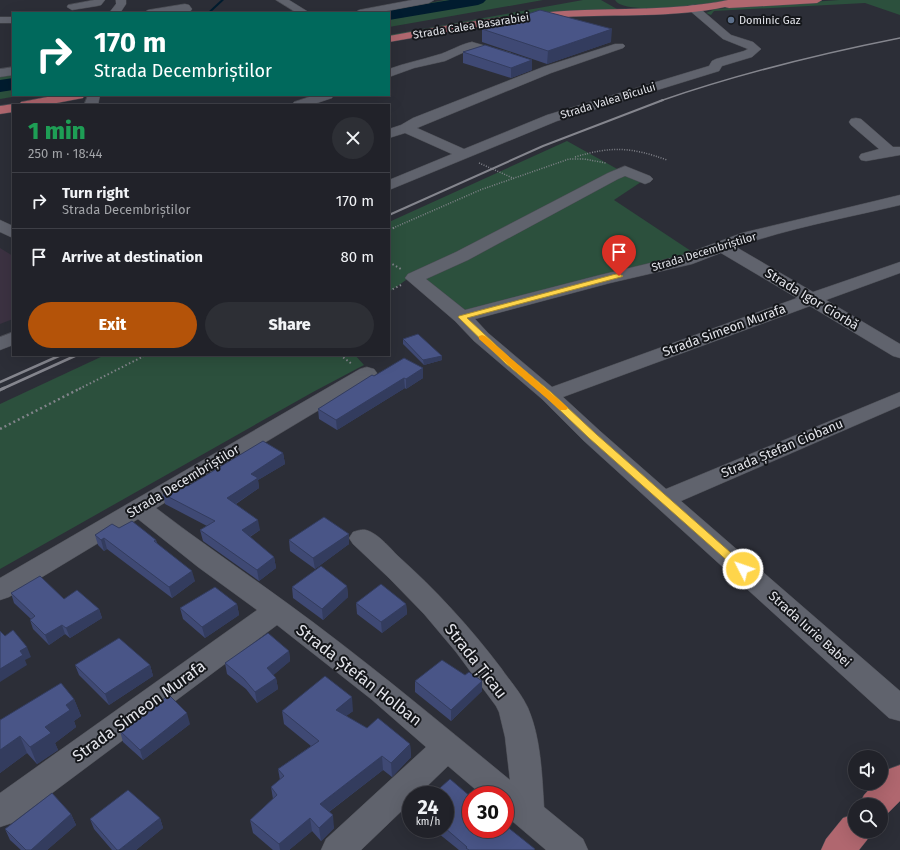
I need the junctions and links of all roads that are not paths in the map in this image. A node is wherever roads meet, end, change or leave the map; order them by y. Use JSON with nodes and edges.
{"nodes":[{"id":1,"x":100,"y":0,"type":"edge"},
{"id":2,"x":121,"y":0,"type":"edge"},
{"id":3,"x":281,"y":0,"type":"edge"},
{"id":4,"x":429,"y":0,"type":"edge"},
{"id":5,"x":744,"y":0,"type":"edge"},
{"id":6,"x":817,"y":0,"type":"edge"},
{"id":7,"x":609,"y":1,"type":"dead end"},
{"id":8,"x":720,"y":6,"type":"junction"},
{"id":9,"x":76,"y":7,"type":"edge"},
{"id":10,"x":522,"y":7,"type":"dead end"},
{"id":11,"x":693,"y":8,"type":"junction"},
{"id":12,"x":165,"y":11,"type":"edge"},
{"id":13,"x":115,"y":12,"type":"edge"},
{"id":14,"x":183,"y":12,"type":"edge"},
{"id":15,"x":303,"y":12,"type":"edge"},
{"id":16,"x":365,"y":12,"type":"edge"},
{"id":17,"x":641,"y":12,"type":"junction"},
{"id":18,"x":0,"y":20,"type":"edge"},
{"id":19,"x":12,"y":20,"type":"edge"},
{"id":20,"x":390,"y":32,"type":"edge"},
{"id":21,"x":390,"y":39,"type":"edge"},
{"id":22,"x":619,"y":46,"type":"dead end"},
{"id":23,"x":517,"y":60,"type":"edge"},
{"id":24,"x":532,"y":65,"type":"edge"},
{"id":25,"x":548,"y":70,"type":"junction"},
{"id":26,"x":12,"y":71,"type":"edge"},
{"id":27,"x":0,"y":73,"type":"edge"},
{"id":28,"x":390,"y":73,"type":"edge"},
{"id":29,"x":73,"y":96,"type":"edge"},
{"id":30,"x":324,"y":96,"type":"edge"},
{"id":31,"x":31,"y":104,"type":"edge"},
{"id":32,"x":302,"y":104,"type":"edge"},
{"id":33,"x":12,"y":108,"type":"edge"},
{"id":34,"x":0,"y":110,"type":"edge"},
{"id":35,"x":856,"y":122,"type":"dead end"},
{"id":36,"x":406,"y":128,"type":"junction"},
{"id":37,"x":390,"y":134,"type":"edge"},
{"id":38,"x":895,"y":152,"type":"edge"},
{"id":39,"x":463,"y":154,"type":"junction"},
{"id":40,"x":866,"y":157,"type":"dead end"},
{"id":41,"x":645,"y":179,"type":"dead end"},
{"id":42,"x":390,"y":185,"type":"edge"},
{"id":43,"x":900,"y":200,"type":"edge"},
{"id":44,"x":0,"y":225,"type":"edge"},
{"id":45,"x":12,"y":232,"type":"edge"},
{"id":46,"x":724,"y":247,"type":"junction"},
{"id":47,"x":900,"y":267,"type":"edge"},
{"id":48,"x":810,"y":299,"type":"junction"},
{"id":49,"x":462,"y":317,"type":"junction"},
{"id":50,"x":12,"y":338,"type":"edge"},
{"id":51,"x":0,"y":344,"type":"edge"},
{"id":52,"x":900,"y":352,"type":"edge"},
{"id":53,"x":367,"y":373,"type":"dead end"},
{"id":54,"x":549,"y":395,"type":"junction"},
{"id":55,"x":900,"y":398,"type":"edge"},
{"id":56,"x":664,"y":499,"type":"junction"},
{"id":57,"x":140,"y":508,"type":"junction"},
{"id":58,"x":362,"y":538,"type":"dead end"},
{"id":59,"x":0,"y":590,"type":"edge"},
{"id":60,"x":277,"y":610,"type":"junction"},
{"id":61,"x":900,"y":709,"type":"edge"},
{"id":62,"x":448,"y":746,"type":"junction"},
{"id":63,"x":900,"y":779,"type":"edge"},
{"id":64,"x":882,"y":798,"type":"edge"},
{"id":65,"x":0,"y":812,"type":"edge"},
{"id":66,"x":528,"y":814,"type":"junction"},
{"id":67,"x":848,"y":838,"type":"edge"},
{"id":68,"x":338,"y":850,"type":"edge"},
{"id":69,"x":571,"y":850,"type":"edge"},
{"id":70,"x":838,"y":850,"type":"edge"}],
"edges":[{"from":1,"to":9,"type":"street"},
{"from":2,"to":13,"type":"street"},
{"from":3,"to":15,"type":"street"},
{"from":4,"to":16,"type":"street"},
{"from":5,"to":8,"type":"main road","name":"Strada Calea Basarabiei"},
{"from":6,"to":8,"type":"main road"},
{"from":7,"to":17,"type":"main road"},
{"from":8,"to":11,"type":"main road","name":"Strada Calea Basarabiei"},
{"from":10,"to":20,"type":"main road","name":"Strada Calea Basarabiei"},
{"from":11,"to":17,"type":"main road","name":"Strada Calea Basarabiei"},
{"from":11,"to":39,"type":"street","name":"Strada Valea Bîcului"},
{"from":12,"to":14,"type":"street"},
{"from":17,"to":21,"type":"main road","name":"Strada Calea Basarabiei"},
{"from":18,"to":19,"type":"street"},
{"from":22,"to":25,"type":"street"},
{"from":23,"to":28,"type":"street"},
{"from":24,"to":25,"type":"street"},
{"from":25,"to":36,"type":"street"},
{"from":26,"to":27,"type":"street"},
{"from":29,"to":31,"type":"main road"},
{"from":30,"to":32,"type":"street"},
{"from":33,"to":34,"type":"main road"},
{"from":35,"to":38,"type":"street"},
{"from":36,"to":37,"type":"street"},
{"from":36,"to":39,"type":"street"},
{"from":38,"to":40,"type":"street"},
{"from":39,"to":42,"type":"street","name":"Strada Valea Bîcului"},
{"from":41,"to":49,"type":"street","name":"Strada Iurie Babei"},
{"from":43,"to":46,"type":"street","name":"Strada Decembriștilor"},
{"from":44,"to":45,"type":"street"},
{"from":46,"to":48,"type":"street","name":"Strada Igor Ciorbă"},
{"from":46,"to":49,"type":"street","name":"Strada Decembriștilor"},
{"from":47,"to":48,"type":"street","name":"Strada Simeon Murafa"},
{"from":48,"to":52,"type":"street","name":"Strada Igor Ciorbă"},
{"from":48,"to":54,"type":"street","name":"Strada Simeon Murafa"},
{"from":49,"to":54,"type":"street","name":"Strada Iurie Babei"},
{"from":50,"to":51,"type":"street"},
{"from":53,"to":57,"type":"street","name":"Strada Decembriștilor"},
{"from":54,"to":56,"type":"street","name":"Strada Iurie Babei"},
{"from":55,"to":56,"type":"street","name":"Strada Ștefan Ciobanu"},
{"from":56,"to":61,"type":"street","name":"Strada Iurie Babei"},
{"from":57,"to":59,"type":"street","name":"Strada Decembriștilor"},
{"from":57,"to":60,"type":"street","name":"Strada Ștefan Holban"},
{"from":58,"to":66,"type":"street","name":"Strada Țicau"},
{"from":60,"to":62,"type":"street","name":"Strada Ștefan Holban"},
{"from":60,"to":65,"type":"street","name":"Strada Simeon Murafa"},
{"from":62,"to":66,"type":"street","name":"Strada Ștefan Holban"},
{"from":62,"to":68,"type":"street"},
{"from":63,"to":64,"type":"main road"},
{"from":66,"to":69,"type":"street","name":"Strada Ștefan Holban"},
{"from":67,"to":70,"type":"main road"}]}
